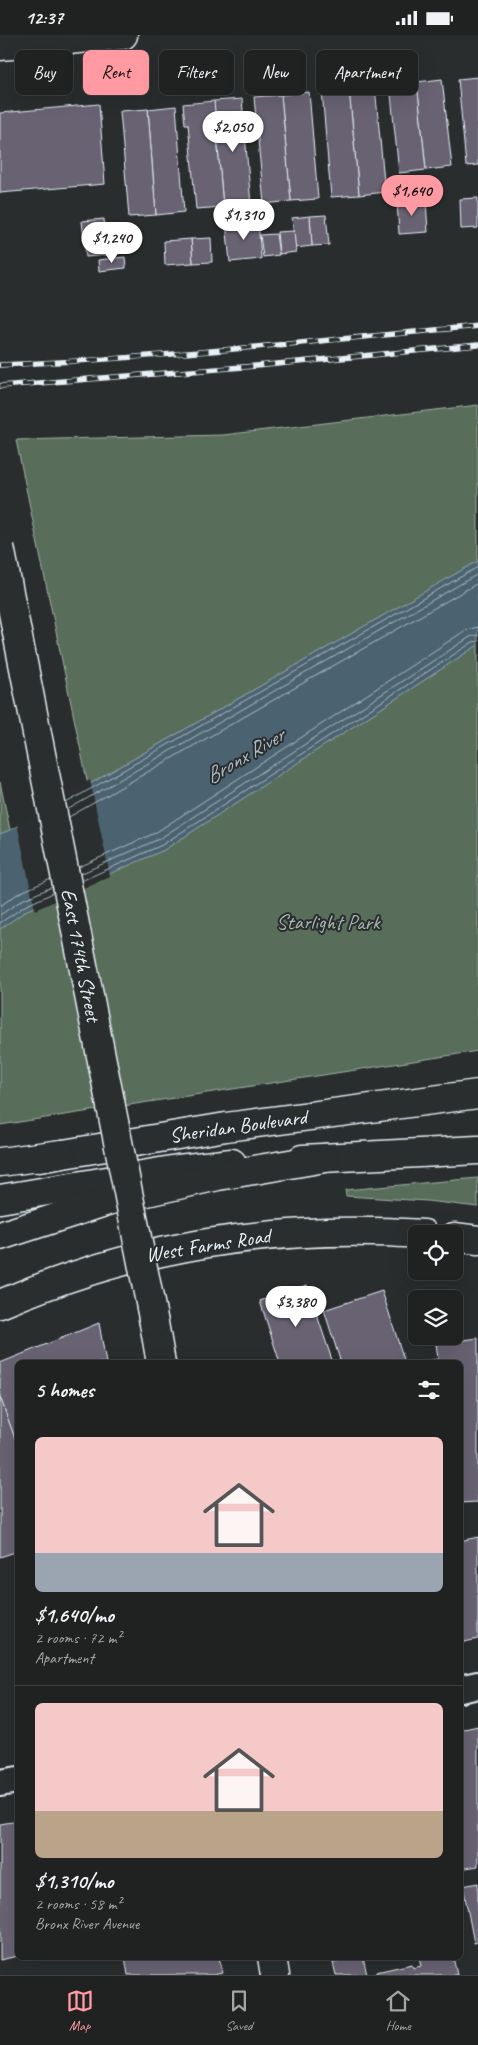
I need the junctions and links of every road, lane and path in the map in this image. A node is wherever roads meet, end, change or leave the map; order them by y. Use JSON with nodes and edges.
{"nodes":[{"id":1,"x":123,"y":35,"type":"edge"},
{"id":2,"x":0,"y":46,"type":"edge"},
{"id":3,"x":0,"y":547,"type":"edge"},
{"id":4,"x":478,"y":1094,"type":"edge"},
{"id":5,"x":478,"y":1150,"type":"edge"},
{"id":6,"x":325,"y":1158,"type":"junction"},
{"id":7,"x":0,"y":1164,"type":"edge"},
{"id":8,"x":0,"y":1199,"type":"edge"},
{"id":9,"x":408,"y":1233,"type":"edge"},
{"id":10,"x":0,"y":1237,"type":"edge"},
{"id":11,"x":463,"y":1238,"type":"edge"},
{"id":12,"x":478,"y":1239,"type":"edge"},
{"id":13,"x":0,"y":1303,"type":"edge"},
{"id":14,"x":160,"y":1360,"type":"edge"},
{"id":15,"x":478,"y":1685,"type":"edge"},
{"id":16,"x":463,"y":1688,"type":"edge"},
{"id":17,"x":15,"y":1780,"type":"edge"},
{"id":18,"x":0,"y":1783,"type":"edge"},
{"id":19,"x":272,"y":1960,"type":"edge"},
{"id":20,"x":275,"y":1975,"type":"edge"}],
"edges":[{"from":1,"to":2,"type":"main road"},
{"from":3,"to":14,"type":"main road","name":"East 174th Street","bridge":true},
{"from":4,"to":7,"type":"main road","name":"Sheridan Boulevard"},
{"from":5,"to":6,"type":"main road","name":"Sheridan Boulevard"},
{"from":6,"to":8,"type":"main road","name":"Sheridan Boulevard"},
{"from":6,"to":10,"type":"main road"},
{"from":9,"to":13,"type":"main road","name":"West Farms Road"},
{"from":11,"to":12,"type":"main road"},
{"from":15,"to":16,"type":"street"},
{"from":17,"to":18,"type":"street"},
{"from":19,"to":20,"type":"main road"}]}
